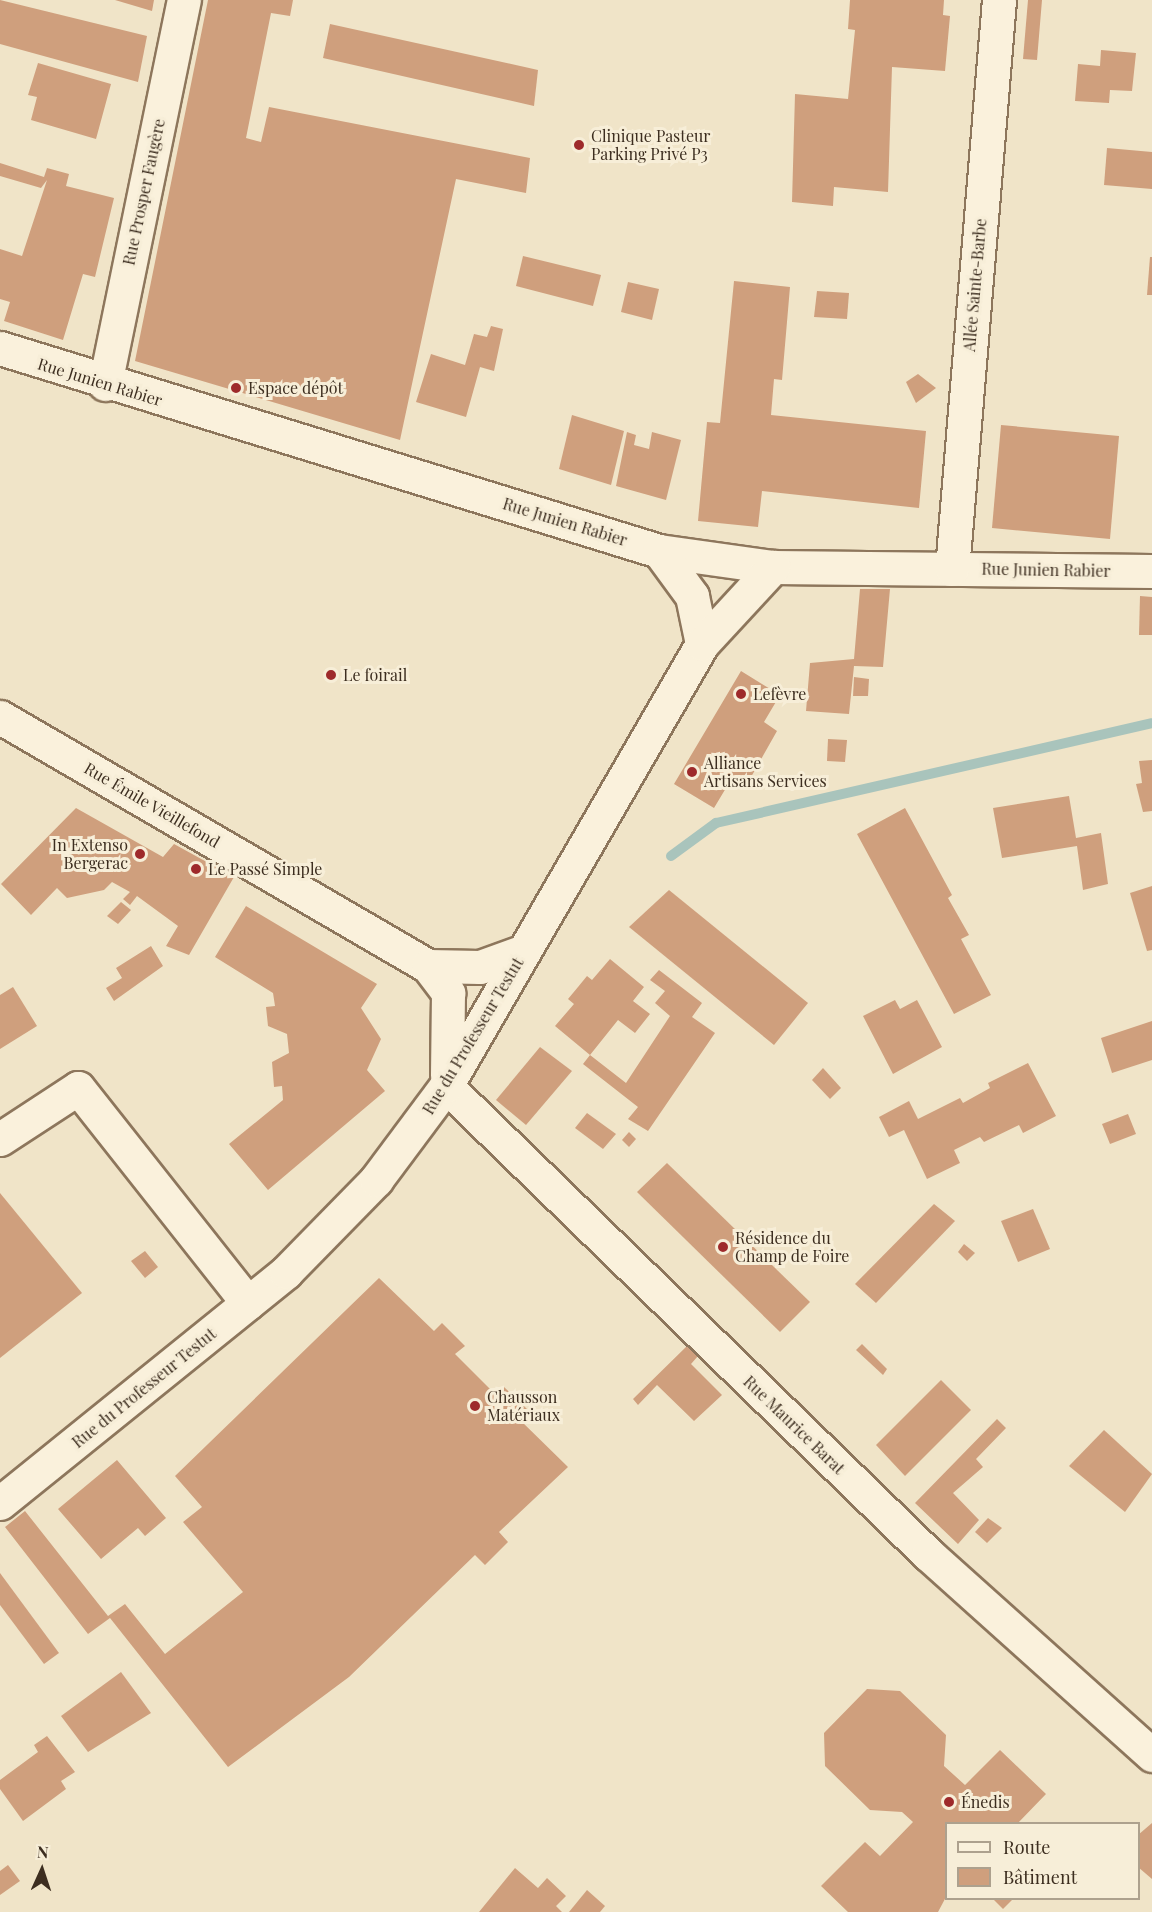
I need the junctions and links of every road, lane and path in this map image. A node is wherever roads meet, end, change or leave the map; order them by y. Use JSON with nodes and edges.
{"nodes":[{"id":1,"x":184,"y":0,"type":"edge"},
{"id":2,"x":999,"y":0,"type":"edge"},
{"id":3,"x":0,"y":348,"type":"edge"},
{"id":4,"x":105,"y":384,"type":"junction"},
{"id":5,"x":659,"y":550,"type":"junction"},
{"id":6,"x":774,"y":567,"type":"junction"},
{"id":7,"x":952,"y":569,"type":"junction"},
{"id":8,"x":1152,"y":572,"type":"edge"},
{"id":9,"x":702,"y":644,"type":"junction"},
{"id":10,"x":0,"y":717,"type":"edge"},
{"id":11,"x":524,"y":951,"type":"junction"},
{"id":12,"x":428,"y":966,"type":"junction"},
{"id":13,"x":446,"y":1086,"type":"junction"},
{"id":14,"x":0,"y":1139,"type":"edge"},
{"id":15,"x":248,"y":1303,"type":"junction"},
{"id":16,"x":0,"y":1503,"type":"edge"},
{"id":17,"x":1152,"y":1755,"type":"edge"}],
"edges":[{"from":1,"to":4,"type":"street","name":"Rue Prosper Faugère"},
{"from":2,"to":7,"type":"street","name":"Allée Sainte-Barbe"},
{"from":3,"to":4,"type":"street","name":"Rue Junien Rabier"},
{"from":4,"to":5,"type":"street","name":"Rue Junien Rabier"},
{"from":5,"to":6,"type":"street","name":"Rue Junien Rabier"},
{"from":5,"to":9,"type":"street"},
{"from":6,"to":7,"type":"street","name":"Rue Junien Rabier"},
{"from":6,"to":9,"type":"street","name":"Rue du Professeur Testut"},
{"from":7,"to":8,"type":"street","name":"Rue Junien Rabier"},
{"from":9,"to":11,"type":"street","name":"Rue du Professeur Testut"},
{"from":10,"to":12,"type":"street","name":"Rue Émile Vieillefond"},
{"from":11,"to":12,"type":"street","name":"Rue Émile Vieillefond"},
{"from":11,"to":13,"type":"street","name":"Rue du Professeur Testut"},
{"from":12,"to":13,"type":"street","name":"Rue Émile Vieillefond"},
{"from":13,"to":15,"type":"street","name":"Rue du Professeur Testut"},
{"from":13,"to":17,"type":"street","name":"Rue Maurice Barat"},
{"from":14,"to":15,"type":"street"},
{"from":15,"to":16,"type":"street","name":"Rue du Professeur Testut"}]}
